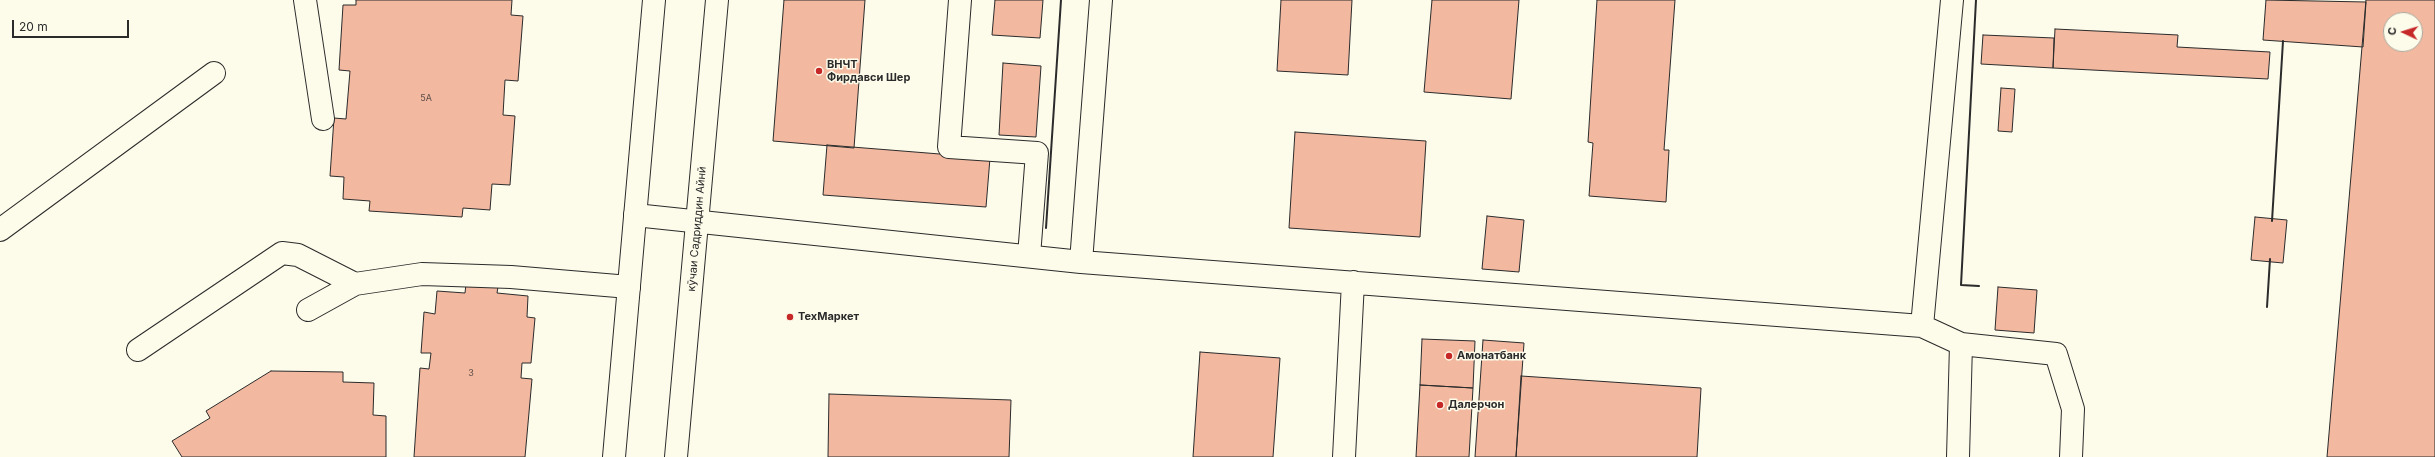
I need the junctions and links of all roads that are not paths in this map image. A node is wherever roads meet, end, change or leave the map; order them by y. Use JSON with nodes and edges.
{"nodes":[{"id":1,"x":305,"y":0,"type":"edge"},
{"id":2,"x":654,"y":0,"type":"edge"},
{"id":3,"x":717,"y":0,"type":"edge"},
{"id":4,"x":960,"y":0,"type":"edge"},
{"id":5,"x":1101,"y":0,"type":"edge"},
{"id":6,"x":1952,"y":0,"type":"edge"},
{"id":7,"x":214,"y":73,"type":"dead end"},
{"id":8,"x":323,"y":119,"type":"dead end"},
{"id":9,"x":635,"y":215,"type":"junction"},
{"id":10,"x":698,"y":222,"type":"junction"},
{"id":11,"x":0,"y":230,"type":"edge"},
{"id":12,"x":1029,"y":256,"type":"junction"},
{"id":13,"x":1081,"y":262,"type":"junction"},
{"id":14,"x":1352,"y":282,"type":"junction"},
{"id":15,"x":355,"y":284,"type":"junction"},
{"id":16,"x":629,"y":287,"type":"junction"},
{"id":17,"x":308,"y":310,"type":"dead end"},
{"id":18,"x":1922,"y":326,"type":"junction"},
{"id":19,"x":1961,"y":344,"type":"junction"},
{"id":20,"x":138,"y":350,"type":"dead end"},
{"id":21,"x":614,"y":457,"type":"edge"},
{"id":22,"x":676,"y":457,"type":"edge"},
{"id":23,"x":1344,"y":457,"type":"edge"},
{"id":24,"x":1958,"y":457,"type":"edge"},
{"id":25,"x":2071,"y":457,"type":"edge"}],
"edges":[{"from":1,"to":8,"type":"main road"},
{"from":2,"to":9,"type":"main road"},
{"from":3,"to":10,"type":"main road","name":"кӯчаи Садриддин Айнӣ"},
{"from":4,"to":12,"type":"main road"},
{"from":5,"to":13,"type":"main road"},
{"from":6,"to":18,"type":"main road"},
{"from":7,"to":11,"type":"main road"},
{"from":9,"to":10,"type":"main road"},
{"from":9,"to":16,"type":"main road"},
{"from":10,"to":12,"type":"main road"},
{"from":10,"to":22,"type":"main road","name":"кӯчаи Садриддин Айнӣ"},
{"from":12,"to":13,"type":"main road"},
{"from":13,"to":14,"type":"main road"},
{"from":14,"to":18,"type":"main road"},
{"from":14,"to":23,"type":"main road"},
{"from":15,"to":16,"type":"main road"},
{"from":15,"to":17,"type":"main road"},
{"from":15,"to":20,"type":"main road"},
{"from":16,"to":21,"type":"main road"},
{"from":18,"to":19,"type":"main road"},
{"from":19,"to":24,"type":"main road"},
{"from":19,"to":25,"type":"main road"}]}
